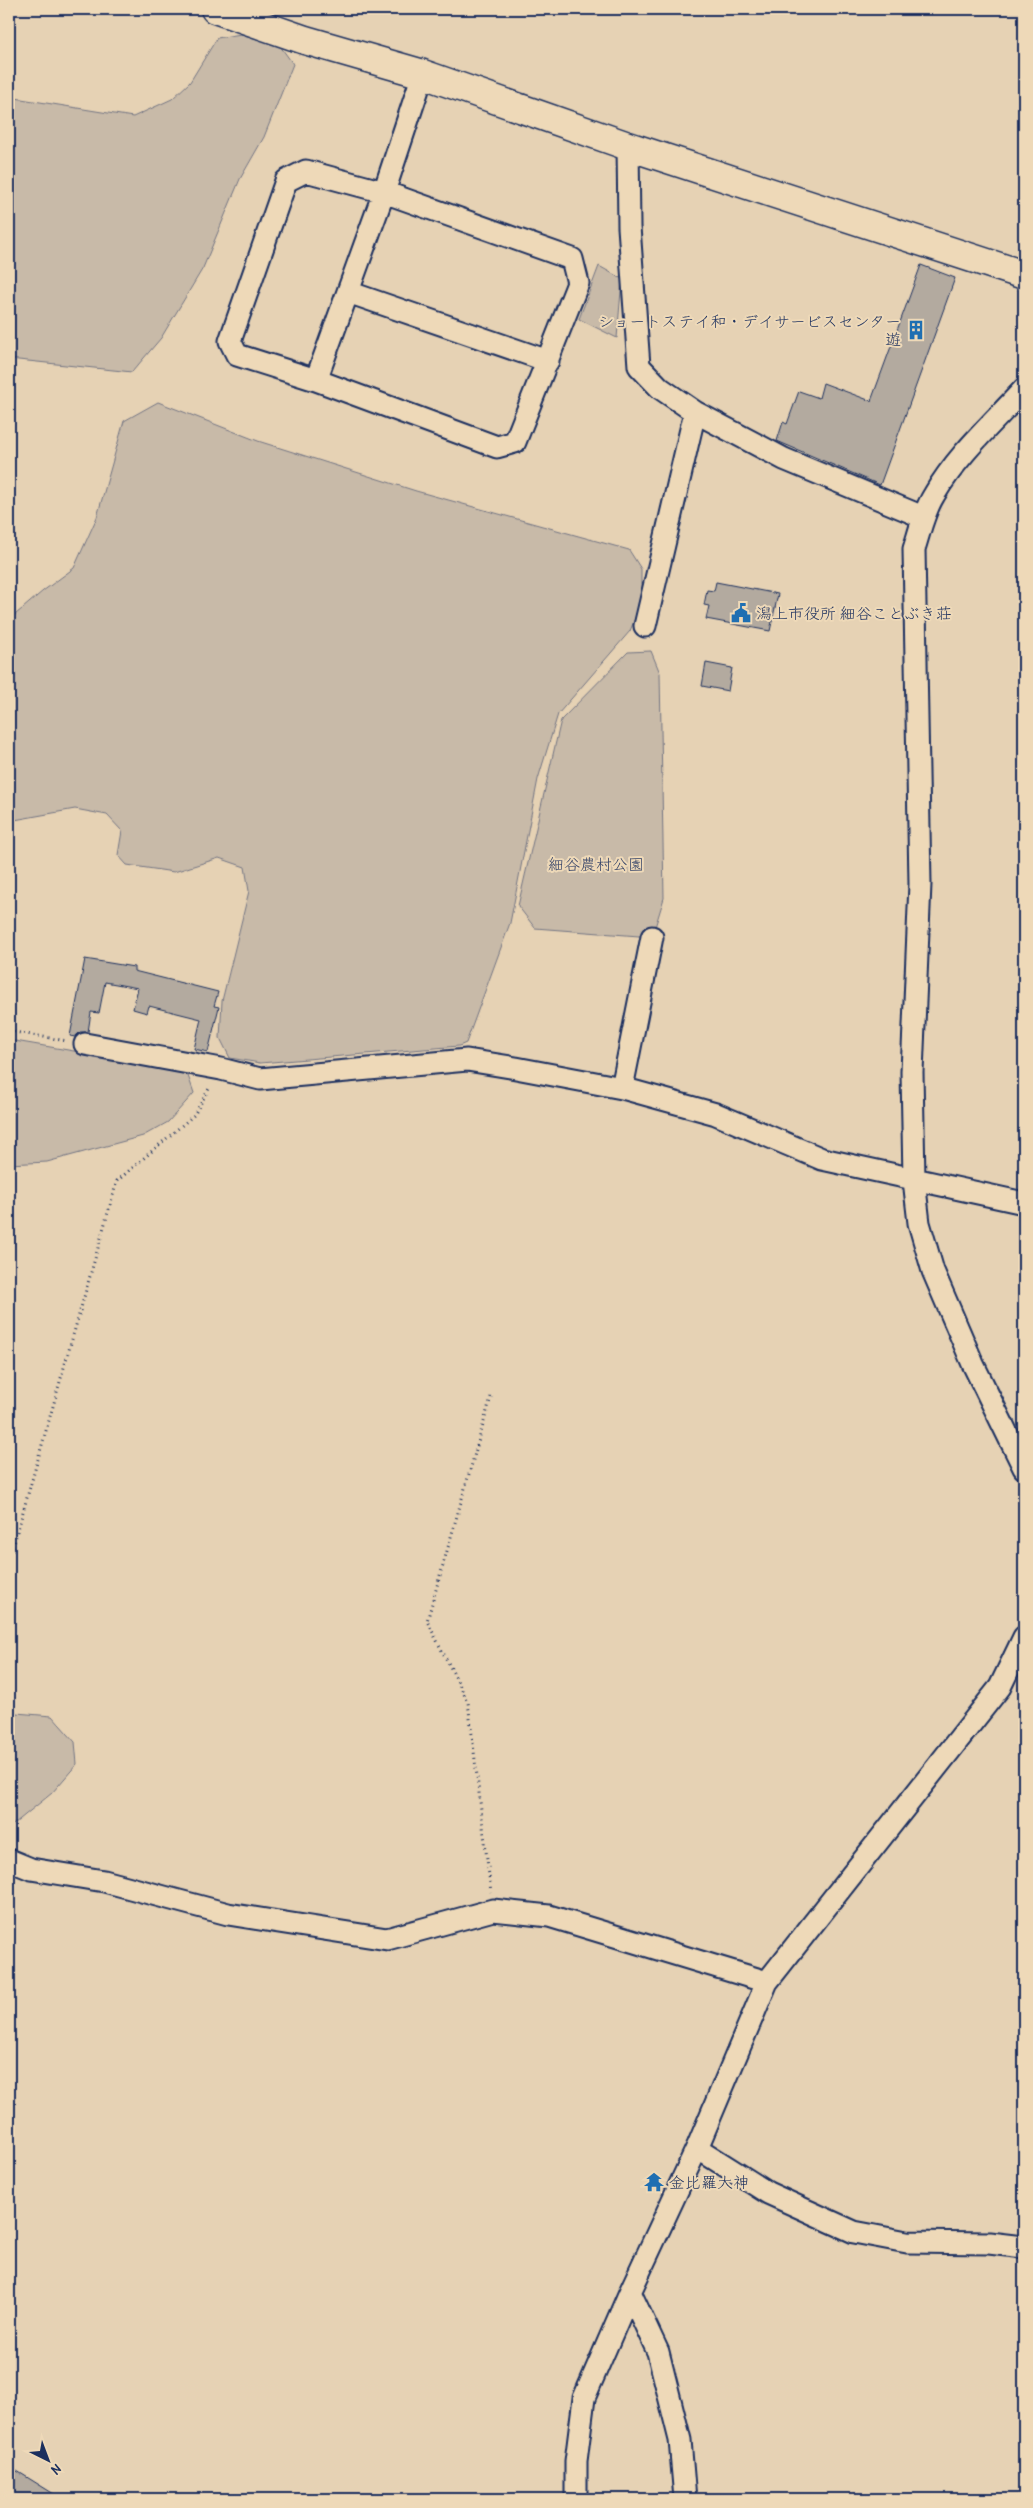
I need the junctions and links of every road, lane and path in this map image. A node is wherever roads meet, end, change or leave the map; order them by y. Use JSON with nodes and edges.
{"nodes":[{"id":1,"x":215,"y":9,"type":"edge"},
{"id":2,"x":423,"y":74,"type":"junction"},
{"id":3,"x":628,"y":146,"type":"junction"},
{"id":4,"x":384,"y":192,"type":"junction"},
{"id":5,"x":1024,"y":274,"type":"edge"},
{"id":6,"x":348,"y":292,"type":"junction"},
{"id":7,"x":548,"y":361,"type":"junction"},
{"id":8,"x":316,"y":380,"type":"junction"},
{"id":9,"x":1024,"y":389,"type":"edge"},
{"id":10,"x":696,"y":412,"type":"junction"},
{"id":11,"x":923,"y":518,"type":"junction"},
{"id":12,"x":645,"y":626,"type":"dead end"},
{"id":13,"x":652,"y":937,"type":"dead end"},
{"id":14,"x":9,"y":1031,"type":"edge"},
{"id":15,"x":85,"y":1044,"type":"joint"},
{"id":16,"x":221,"y":1070,"type":"junction"},
{"id":17,"x":622,"y":1088,"type":"junction"},
{"id":18,"x":914,"y":1180,"type":"junction"},
{"id":19,"x":1024,"y":1203,"type":"edge"},
{"id":20,"x":491,"y":1397,"type":"dead end"},
{"id":21,"x":1024,"y":1468,"type":"edge"},
{"id":22,"x":9,"y":1561,"type":"edge"},
{"id":23,"x":1024,"y":1637,"type":"edge"},
{"id":24,"x":9,"y":1860,"type":"edge"},
{"id":25,"x":493,"y":1910,"type":"junction"},
{"id":26,"x":767,"y":1982,"type":"junction"},
{"id":27,"x":697,"y":2148,"type":"junction"},
{"id":28,"x":1024,"y":2247,"type":"edge"},
{"id":29,"x":630,"y":2292,"type":"junction"},
{"id":30,"x":576,"y":2499,"type":"edge"},
{"id":31,"x":685,"y":2499,"type":"edge"}],
"edges":[{"from":1,"to":2,"type":"street"},
{"from":2,"to":3,"type":"street"},
{"from":2,"to":4,"type":"street"},
{"from":3,"to":5,"type":"street"},
{"from":3,"to":10,"type":"street"},
{"from":4,"to":6,"type":"street"},
{"from":4,"to":7,"type":"street"},
{"from":4,"to":8,"type":"street"},
{"from":6,"to":7,"type":"street"},
{"from":6,"to":8,"type":"street"},
{"from":7,"to":8,"type":"street"},
{"from":9,"to":11,"type":"street"},
{"from":10,"to":11,"type":"street"},
{"from":10,"to":12,"type":"street"},
{"from":11,"to":18,"type":"street"},
{"from":13,"to":17,"type":"street"},
{"from":14,"to":15,"type":"path"},
{"from":15,"to":16,"type":"street"},
{"from":16,"to":17,"type":"street"},
{"from":16,"to":22,"type":"path"},
{"from":17,"to":18,"type":"street"},
{"from":18,"to":19,"type":"street"},
{"from":18,"to":21,"type":"street"},
{"from":20,"to":25,"type":"path"},
{"from":23,"to":26,"type":"street"},
{"from":24,"to":25,"type":"street"},
{"from":25,"to":26,"type":"street"},
{"from":26,"to":27,"type":"street"},
{"from":27,"to":28,"type":"street"},
{"from":27,"to":29,"type":"street"},
{"from":29,"to":30,"type":"street"},
{"from":29,"to":31,"type":"street"}]}
